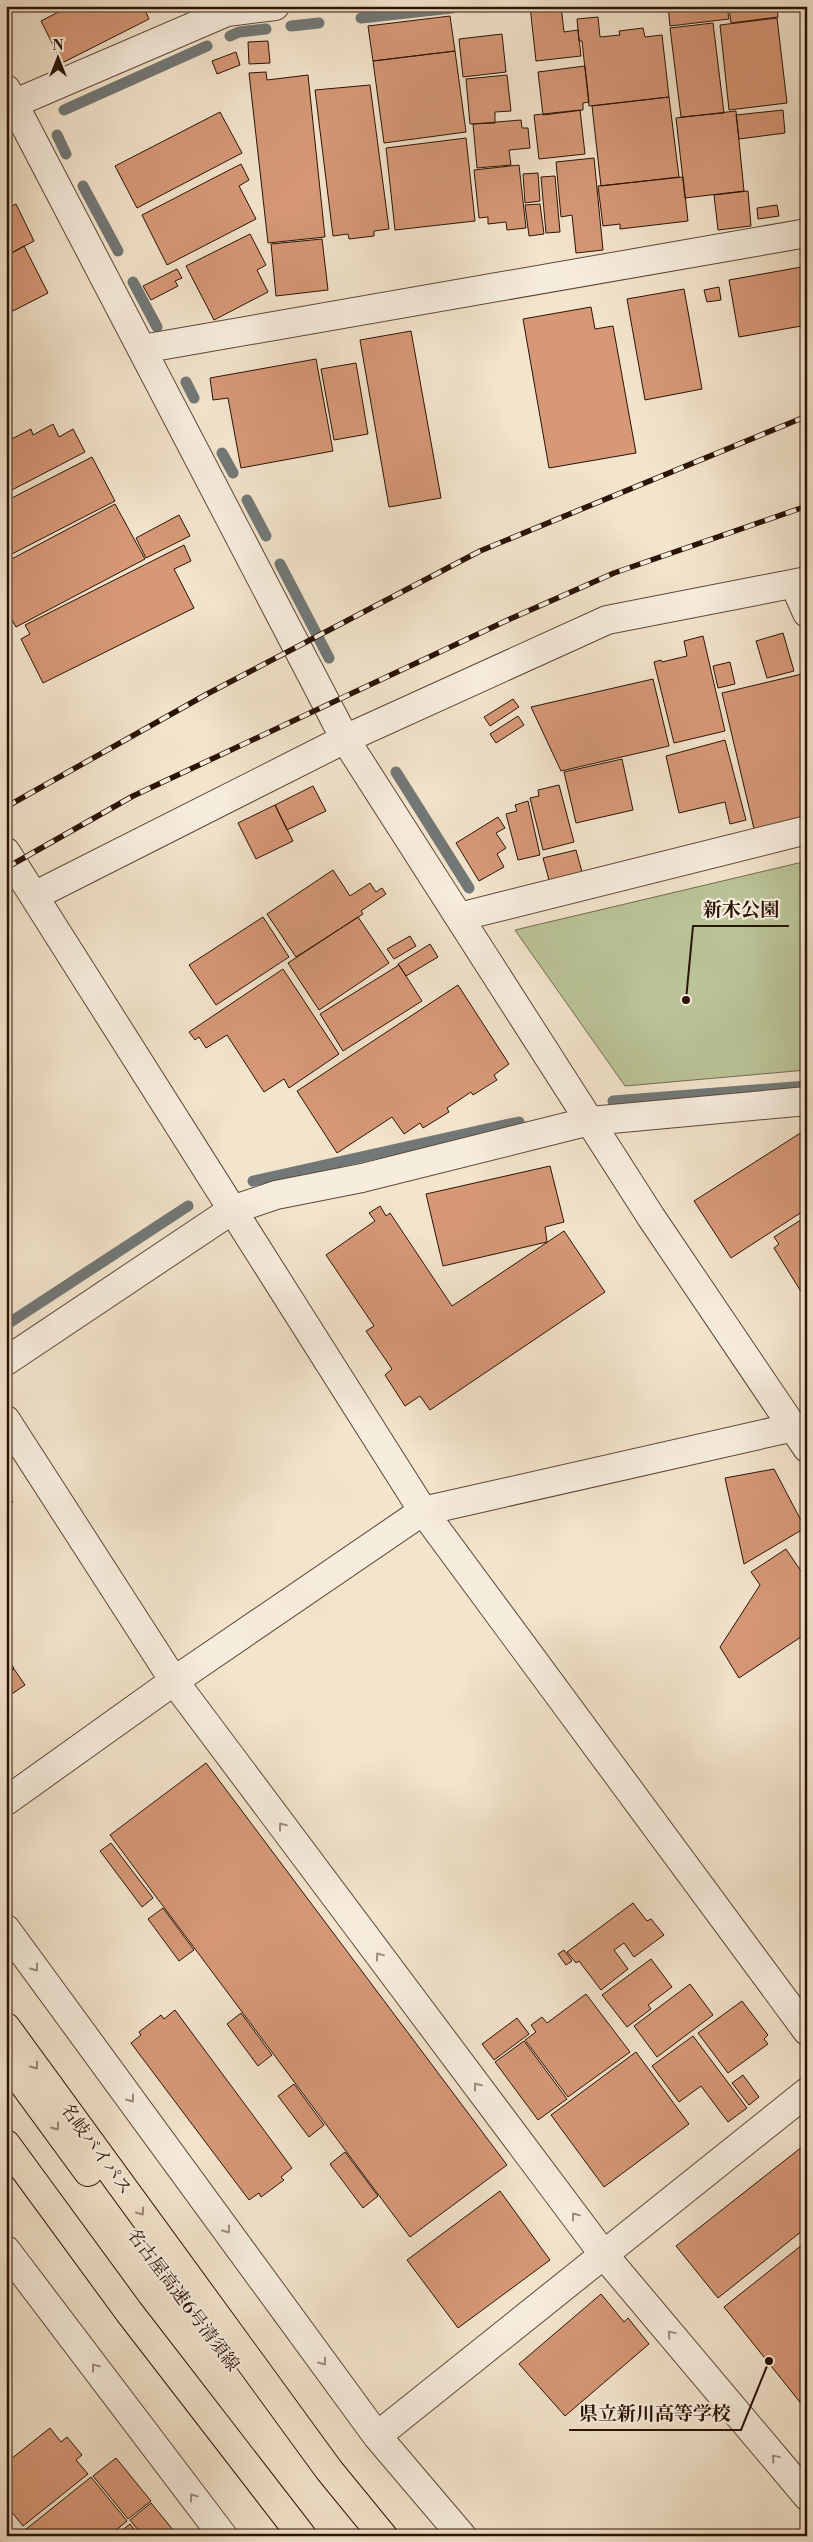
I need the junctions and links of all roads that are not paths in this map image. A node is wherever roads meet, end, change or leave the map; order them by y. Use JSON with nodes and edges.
{"nodes":[{"id":1,"x":275,"y":6,"type":"edge"},
{"id":2,"x":9,"y":100,"type":"edge"},
{"id":3,"x":807,"y":233,"type":"edge"},
{"id":4,"x":142,"y":349,"type":"junction"},
{"id":5,"x":800,"y":582,"type":"edge"},
{"id":6,"x":807,"y":613,"type":"edge"},
{"id":7,"x":344,"y":739,"type":"junction"},
{"id":8,"x":807,"y":830,"type":"edge"},
{"id":9,"x":6,"y":852,"type":"edge"},
{"id":10,"x":34,"y":896,"type":"junction"},
{"id":11,"x":459,"y":917,"type":"junction"},
{"id":12,"x":807,"y":1101,"type":"edge"},
{"id":13,"x":590,"y":1121,"type":"junction"},
{"id":14,"x":232,"y":1210,"type":"junction"},
{"id":15,"x":6,"y":1360,"type":"edge"},
{"id":16,"x":6,"y":1420,"type":"edge"},
{"id":17,"x":802,"y":1434,"type":"edge"},
{"id":18,"x":423,"y":1511,"type":"junction"},
{"id":19,"x":174,"y":1682,"type":"junction"},
{"id":20,"x":6,"y":1801,"type":"edge"},
{"id":21,"x":6,"y":1929,"type":"edge"},
{"id":22,"x":6,"y":2027,"type":"edge"},
{"id":23,"x":807,"y":2031,"type":"edge"},
{"id":24,"x":6,"y":2060,"type":"edge"},
{"id":25,"x":807,"y":2092,"type":"edge"},
{"id":26,"x":6,"y":2144,"type":"edge"},
{"id":27,"x":6,"y":2164,"type":"edge"},
{"id":28,"x":6,"y":2250,"type":"edge"},
{"id":29,"x":604,"y":2255,"type":"junction"},
{"id":30,"x":377,"y":2436,"type":"junction"},
{"id":31,"x":807,"y":2496,"type":"edge"},
{"id":32,"x":223,"y":2536,"type":"edge"},
{"id":33,"x":282,"y":2536,"type":"edge"},
{"id":34,"x":302,"y":2536,"type":"edge"},
{"id":35,"x":365,"y":2536,"type":"edge"},
{"id":36,"x":383,"y":2536,"type":"edge"},
{"id":37,"x":462,"y":2536,"type":"edge"}],
"edges":[{"from":1,"to":2,"type":"street"},
{"from":2,"to":4,"type":"street"},
{"from":3,"to":4,"type":"street"},
{"from":4,"to":7,"type":"street"},
{"from":5,"to":6,"type":"street"},
{"from":5,"to":7,"type":"street"},
{"from":7,"to":10,"type":"street"},
{"from":7,"to":11,"type":"street"},
{"from":8,"to":11,"type":"street"},
{"from":9,"to":10,"type":"street"},
{"from":10,"to":14,"type":"street"},
{"from":11,"to":13,"type":"street"},
{"from":12,"to":13,"type":"street"},
{"from":13,"to":14,"type":"street"},
{"from":13,"to":17,"type":"street"},
{"from":14,"to":15,"type":"street"},
{"from":14,"to":18,"type":"street"},
{"from":16,"to":19,"type":"street"},
{"from":17,"to":18,"type":"street"},
{"from":18,"to":19,"type":"street"},
{"from":18,"to":23,"type":"street"},
{"from":19,"to":20,"type":"street"},
{"from":29,"to":19,"type":"street","one_way":true},
{"from":21,"to":30,"type":"street","one_way":true},
{"from":22,"to":36,"type":"highway","name":"名岐バイパス","one_way":true},
{"from":24,"to":35,"type":"highway","name":"名古屋高速6号清須線","one_way":true},
{"from":25,"to":29,"type":"street"},
{"from":26,"to":34,"type":"highway"},
{"from":27,"to":33,"type":"highway"},
{"from":32,"to":28,"type":"street","one_way":true},
{"from":29,"to":30,"type":"street"},
{"from":31,"to":29,"type":"street","one_way":true},
{"from":30,"to":37,"type":"street"}]}
